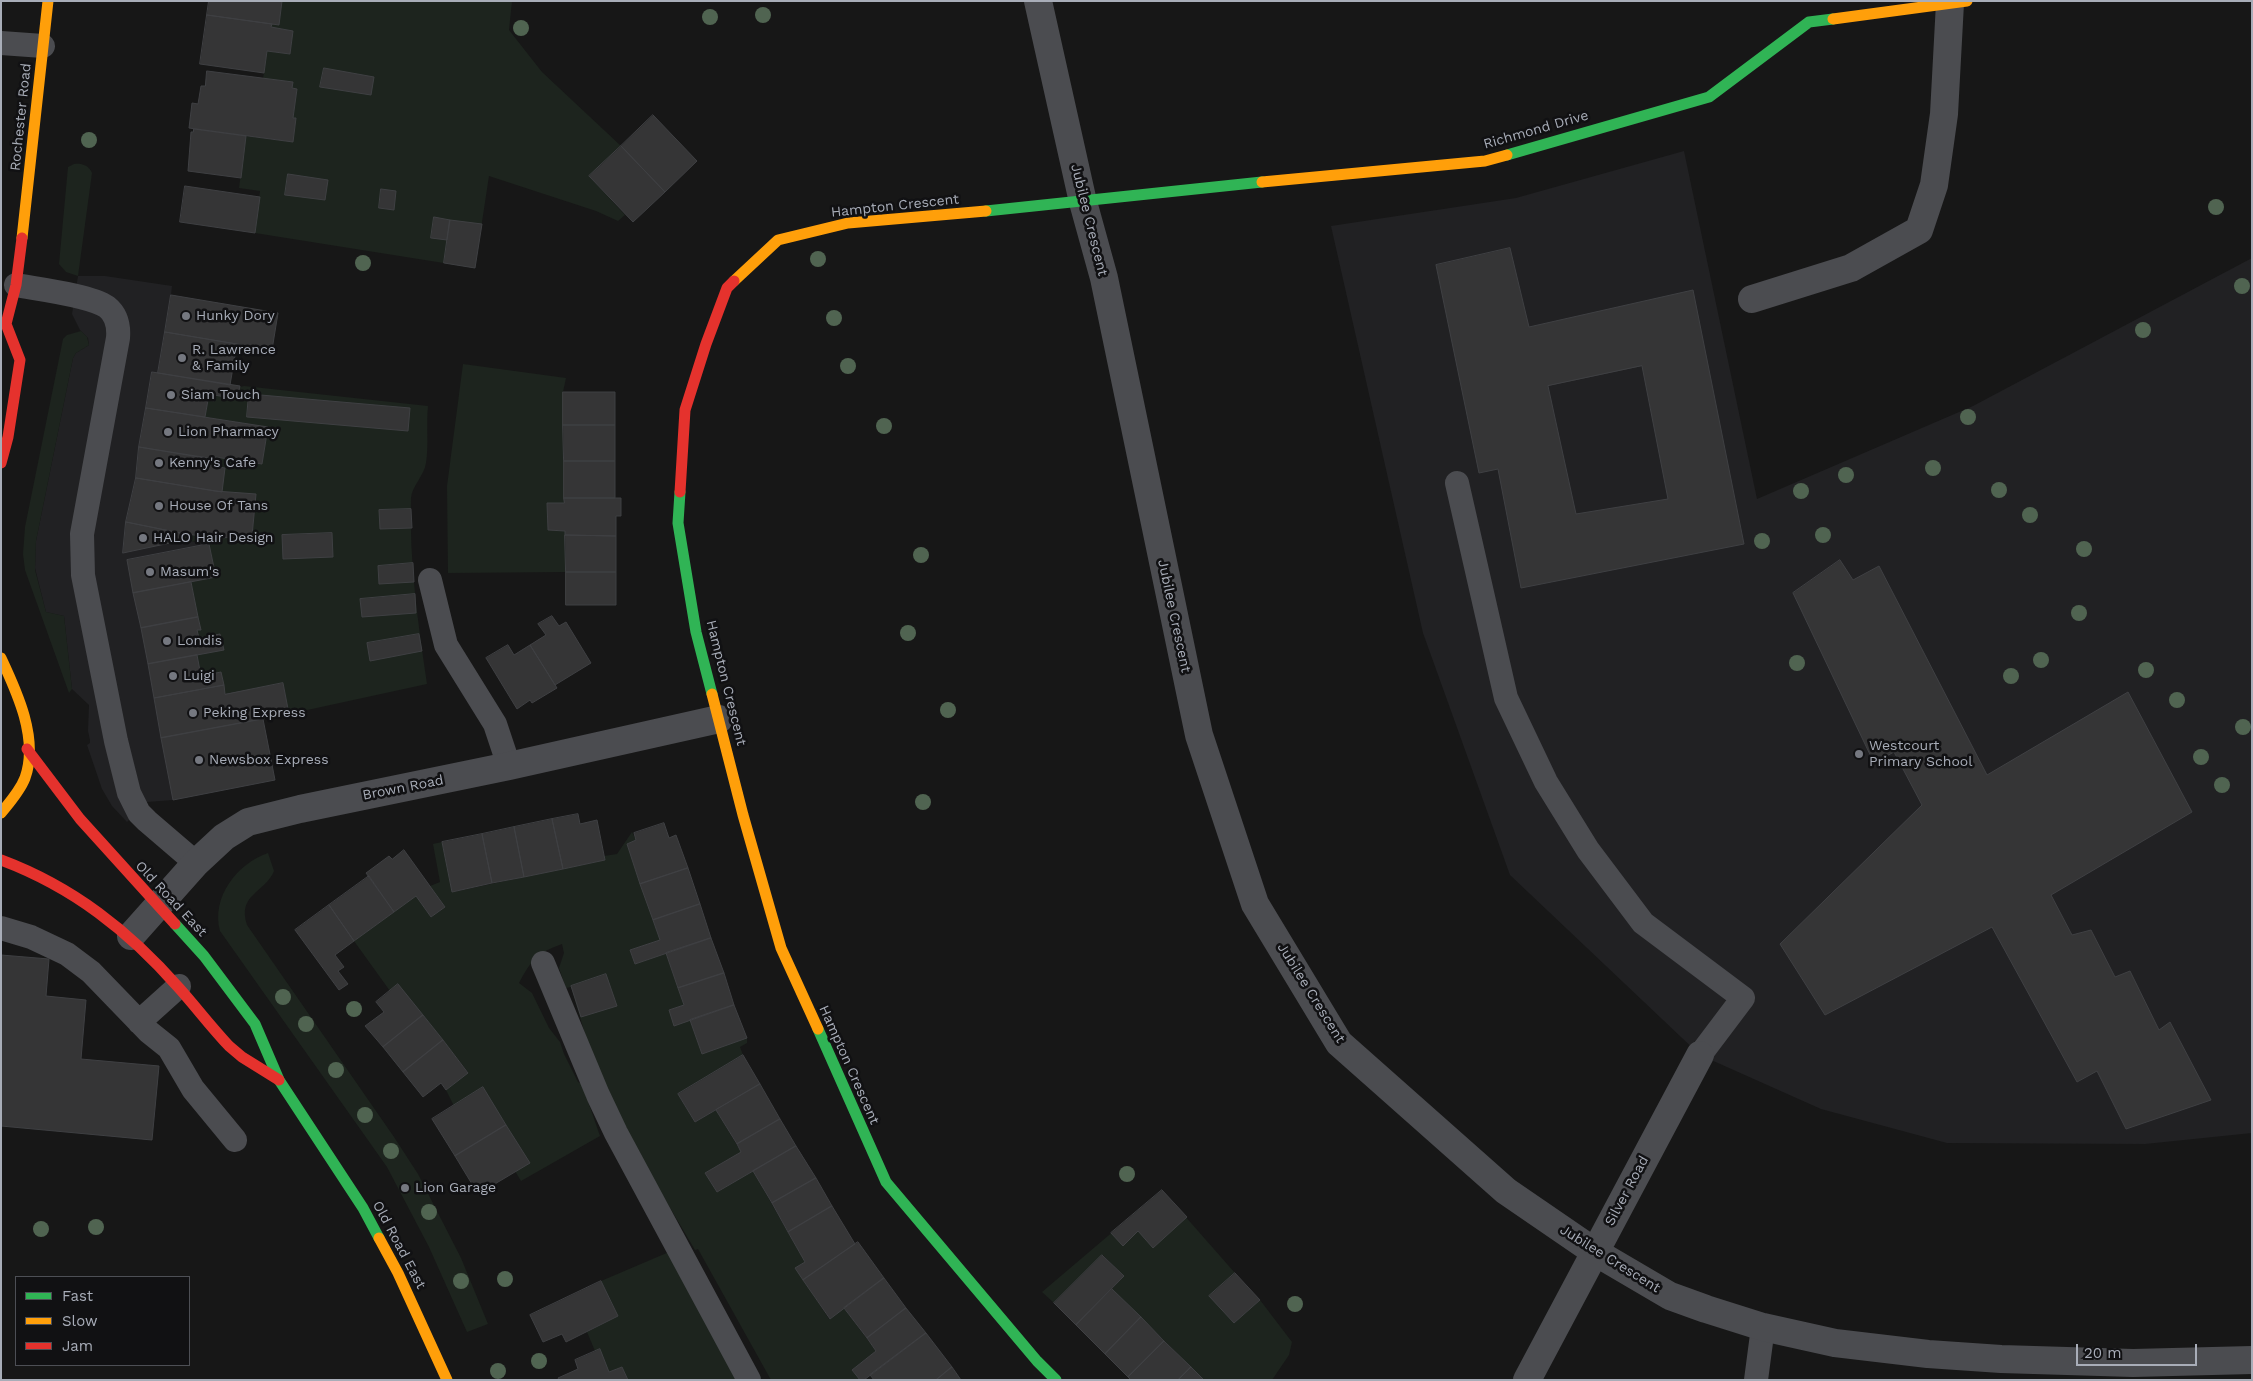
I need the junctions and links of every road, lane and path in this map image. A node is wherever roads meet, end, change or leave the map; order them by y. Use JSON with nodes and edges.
{"nodes":[{"id":1,"x":48,"y":1,"type":"edge"},
{"id":2,"x":1038,"y":1,"type":"edge"},
{"id":3,"x":1959,"y":2,"type":"edge"},
{"id":4,"x":1,"y":43,"type":"edge"},
{"id":5,"x":43,"y":46,"type":"junction"},
{"id":6,"x":1083,"y":202,"type":"junction"},
{"id":7,"x":16,"y":285,"type":"junction"},
{"id":8,"x":1752,"y":299,"type":"dead end"},
{"id":9,"x":3,"y":324,"type":"edge"},
{"id":10,"x":1,"y":463,"type":"edge"},
{"id":11,"x":1457,"y":483,"type":"dead end"},
{"id":12,"x":430,"y":580,"type":"dead end"},
{"id":13,"x":1,"y":658,"type":"edge"},
{"id":14,"x":719,"y":719,"type":"junction"},
{"id":15,"x":27,"y":749,"type":"junction"},
{"id":16,"x":509,"y":766,"type":"junction"},
{"id":17,"x":1,"y":813,"type":"edge"},
{"id":18,"x":1,"y":860,"type":"edge"},
{"id":19,"x":196,"y":863,"type":"junction"},
{"id":20,"x":159,"y":907,"type":"junction"},
{"id":21,"x":1,"y":928,"type":"edge"},
{"id":22,"x":130,"y":936,"type":"junction"},
{"id":23,"x":543,"y":963,"type":"dead end"},
{"id":24,"x":179,"y":986,"type":"junction"},
{"id":25,"x":139,"y":1022,"type":"junction"},
{"id":26,"x":1700,"y":1055,"type":"joint"},
{"id":27,"x":279,"y":1080,"type":"junction"},
{"id":28,"x":235,"y":1140,"type":"dead end"},
{"id":29,"x":1595,"y":1252,"type":"junction"},
{"id":30,"x":1763,"y":1327,"type":"junction"},
{"id":31,"x":2252,"y":1360,"type":"edge"},
{"id":32,"x":447,"y":1380,"type":"edge"},
{"id":33,"x":749,"y":1380,"type":"edge"},
{"id":34,"x":1056,"y":1380,"type":"edge"},
{"id":35,"x":1527,"y":1380,"type":"edge"},
{"id":36,"x":1756,"y":1380,"type":"edge"}],
"edges":[{"from":1,"to":5,"type":"street","name":"Rochester Road"},
{"from":2,"to":6,"type":"street","name":"Jubilee Crescent"},
{"from":3,"to":6,"type":"street","name":"Richmond Drive"},
{"from":3,"to":8,"type":"street"},
{"from":4,"to":5,"type":"lane"},
{"from":5,"to":7,"type":"street","name":"Rochester Road"},
{"from":6,"to":14,"type":"street","name":"Hampton Crescent"},
{"from":6,"to":29,"type":"street","name":"Jubilee Crescent"},
{"from":7,"to":9,"type":"street","name":"Rochester Road"},
{"from":7,"to":19,"type":"lane"},
{"from":9,"to":10,"type":"street","name":"Rochester Road"},
{"from":11,"to":26,"type":"lane"},
{"from":12,"to":16,"type":"lane"},
{"from":13,"to":15,"type":"street"},
{"from":14,"to":16,"type":"street","name":"Brown Road"},
{"from":14,"to":34,"type":"street","name":"Hampton Crescent"},
{"from":15,"to":17,"type":"street"},
{"from":15,"to":20,"type":"street","name":"Old Road East"},
{"from":16,"to":19,"type":"street","name":"Brown Road"},
{"from":18,"to":22,"type":"street","name":"Old Road East"},
{"from":19,"to":20,"type":"street","name":"Brown Road"},
{"from":20,"to":22,"type":"street","name":"Brown Road"},
{"from":20,"to":27,"type":"street","name":"Old Road East"},
{"from":21,"to":25,"type":"lane"},
{"from":22,"to":24,"type":"street","name":"Old Road East"},
{"from":23,"to":33,"type":"lane"},
{"from":24,"to":25,"type":"lane"},
{"from":24,"to":27,"type":"street","name":"Old Road East"},
{"from":25,"to":28,"type":"lane"},
{"from":26,"to":29,"type":"street","name":"Silver Road"},
{"from":27,"to":32,"type":"street","name":"Old Road East"},
{"from":29,"to":30,"type":"street","name":"Jubilee Crescent"},
{"from":29,"to":35,"type":"street","name":"Silver Road"},
{"from":30,"to":31,"type":"street","name":"Jubilee Crescent"},
{"from":30,"to":36,"type":"lane"}]}
